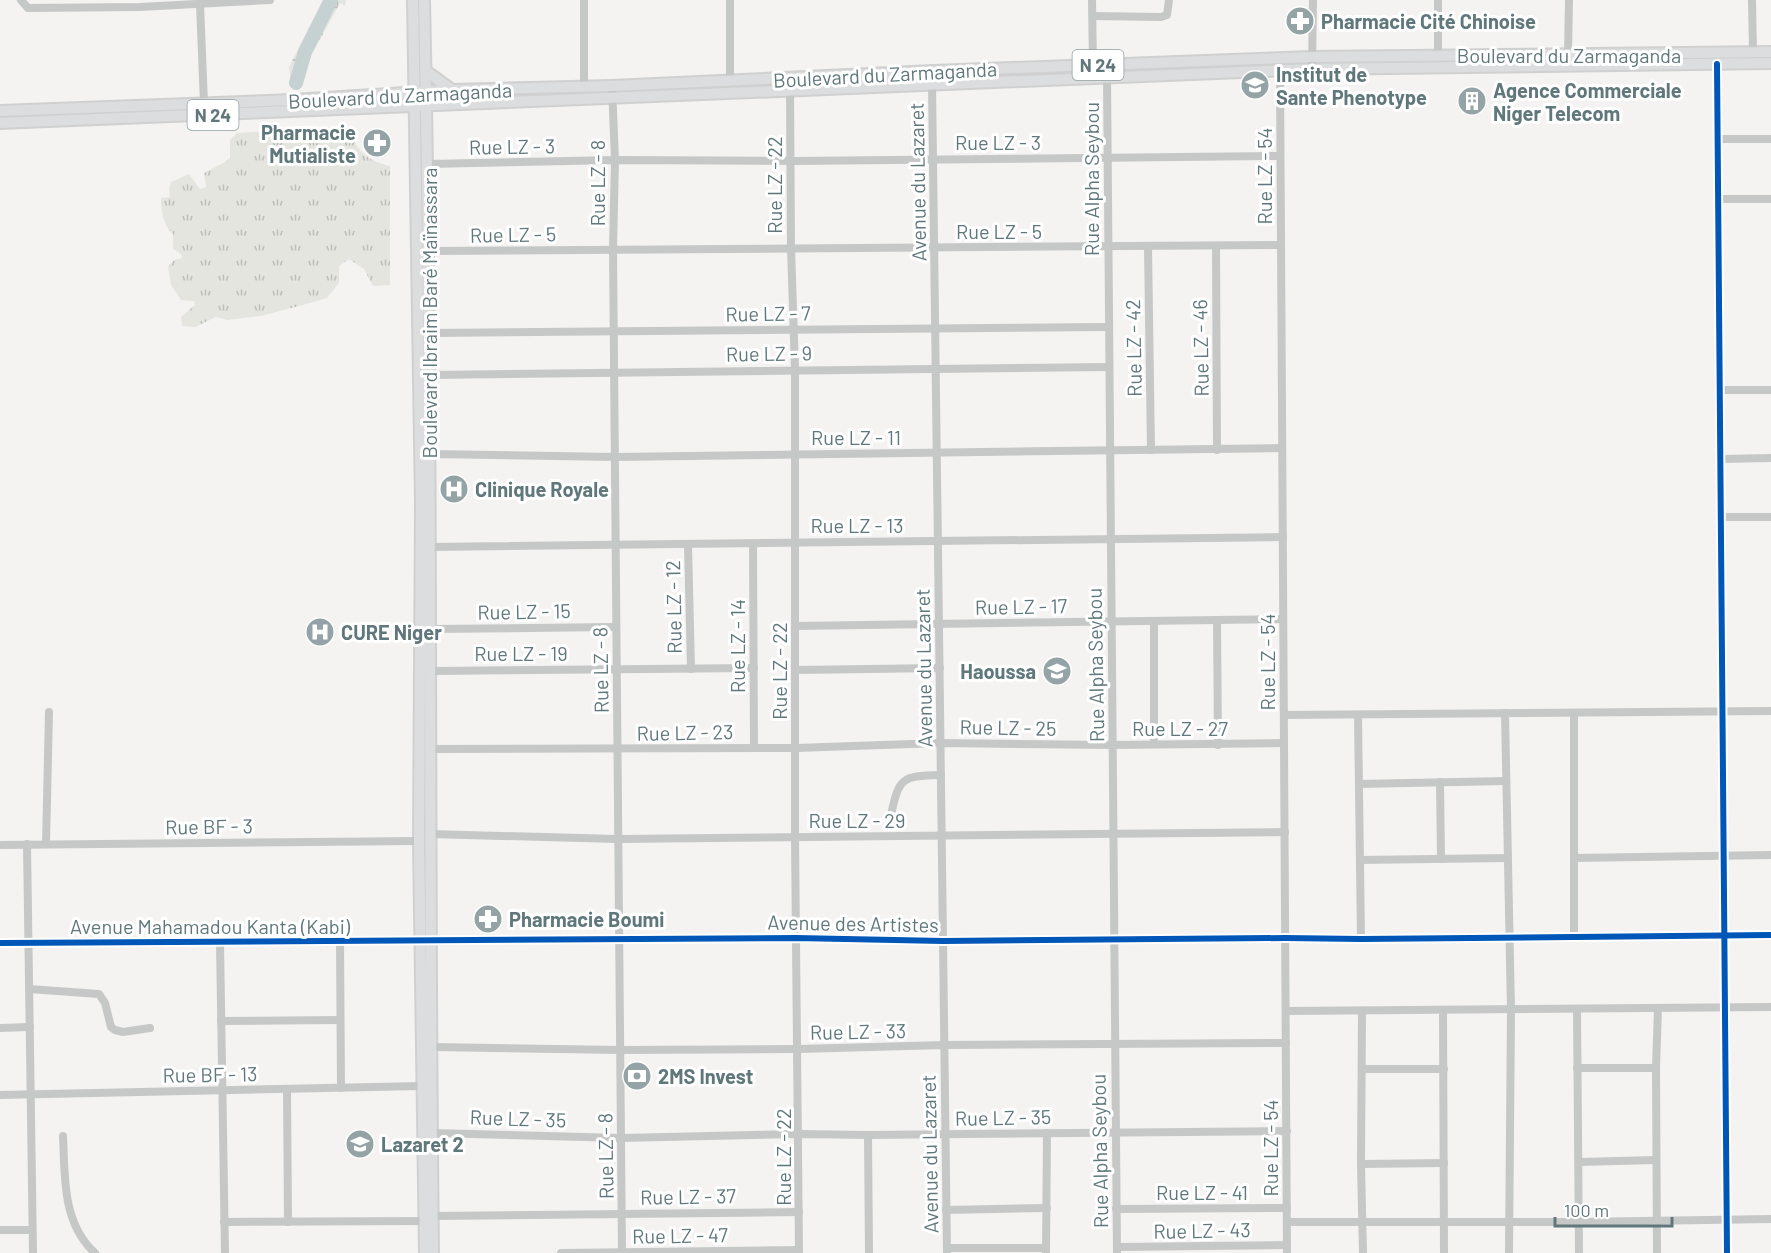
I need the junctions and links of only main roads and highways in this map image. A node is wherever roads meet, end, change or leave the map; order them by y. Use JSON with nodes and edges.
{"nodes":[{"id":1,"x":413,"y":0,"type":"edge"},
{"id":2,"x":424,"y":0,"type":"edge"},
{"id":3,"x":1771,"y":52,"type":"edge"},
{"id":4,"x":1693,"y":59,"type":"junction"},
{"id":5,"x":1771,"y":63,"type":"edge"},
{"id":6,"x":414,"y":64,"type":"junction"},
{"id":7,"x":426,"y":71,"type":"junction"},
{"id":8,"x":453,"y":90,"type":"junction"},
{"id":9,"x":426,"y":92,"type":"junction"},
{"id":10,"x":414,"y":93,"type":"junction"},
{"id":11,"x":397,"y":94,"type":"junction"},
{"id":12,"x":137,"y":105,"type":"junction"},
{"id":13,"x":414,"y":106,"type":"junction"},
{"id":14,"x":427,"y":106,"type":"junction"},
{"id":15,"x":0,"y":111,"type":"edge"},
{"id":16,"x":137,"y":118,"type":"junction"},
{"id":17,"x":0,"y":123,"type":"edge"},
{"id":18,"x":425,"y":941,"type":"junction"},
{"id":19,"x":429,"y":1218,"type":"junction"},
{"id":20,"x":425,"y":1253,"type":"edge"},
{"id":21,"x":433,"y":1253,"type":"edge"}],
"edges":[{"from":1,"to":6,"type":"main road","name":"Boulevard Ibraim Baré Maïnassara"},
{"from":2,"to":7,"type":"main road","name":"Boulevard Ibraim Baré Maïnassara"},
{"from":3,"to":4,"type":"main road","name":"Boulevard du Zarmaganda","number":"N 24"},
{"from":4,"to":5,"type":"main road","name":"Boulevard du Zarmaganda","number":"N 24"},
{"from":4,"to":8,"type":"main road","name":"Boulevard du Zarmaganda","number":"N 24"},
{"from":4,"to":14,"type":"main road","name":"Boulevard du Zarmaganda","number":"N 24"},
{"from":6,"to":10,"type":"main road","name":"Boulevard Ibraim Baré Maïnassara"},
{"from":6,"to":11,"type":"main road"},
{"from":7,"to":8,"type":"main road"},
{"from":7,"to":9,"type":"main road","name":"Boulevard Ibraim Baré Maïnassara"},
{"from":8,"to":9,"type":"main road","name":"Boulevard du Zarmaganda","number":"N 24"},
{"from":9,"to":10,"type":"main road","name":"Boulevard du Zarmaganda","number":"N 24"},
{"from":9,"to":14,"type":"main road","name":"Boulevard Ibraim Baré Maïnassara"},
{"from":10,"to":11,"type":"main road","name":"Boulevard du Zarmaganda","number":"N 24"},
{"from":10,"to":13,"type":"main road","name":"Boulevard Ibraim Baré Maïnassara"},
{"from":11,"to":12,"type":"main road","name":"Boulevard du Zarmaganda","number":"N 24"},
{"from":12,"to":15,"type":"main road","name":"Boulevard du Zarmaganda","number":"N 24"},
{"from":12,"to":16,"type":"main road"},
{"from":13,"to":14,"type":"main road","name":"Boulevard du Zarmaganda","number":"N 24"},
{"from":13,"to":16,"type":"main road","name":"Boulevard du Zarmaganda","number":"N 24"},
{"from":13,"to":18,"type":"main road","name":"Boulevard Ibraim Baré Maïnassara"},
{"from":14,"to":18,"type":"main road","name":"Boulevard Ibraim Baré Maïnassara"},
{"from":16,"to":17,"type":"main road","name":"Boulevard du Zarmaganda","number":"N 24"},
{"from":18,"to":19,"type":"main road","name":"Boulevard Ibraim Baré Maïnassara"},
{"from":18,"to":19,"type":"main road","name":"Boulevard Ibraim Baré Maïnassara"},
{"from":19,"to":20,"type":"main road","name":"Boulevard Ibraim Baré Maïnassara"},
{"from":19,"to":21,"type":"main road","name":"Boulevard Ibraim Baré Maïnassara"}]}
